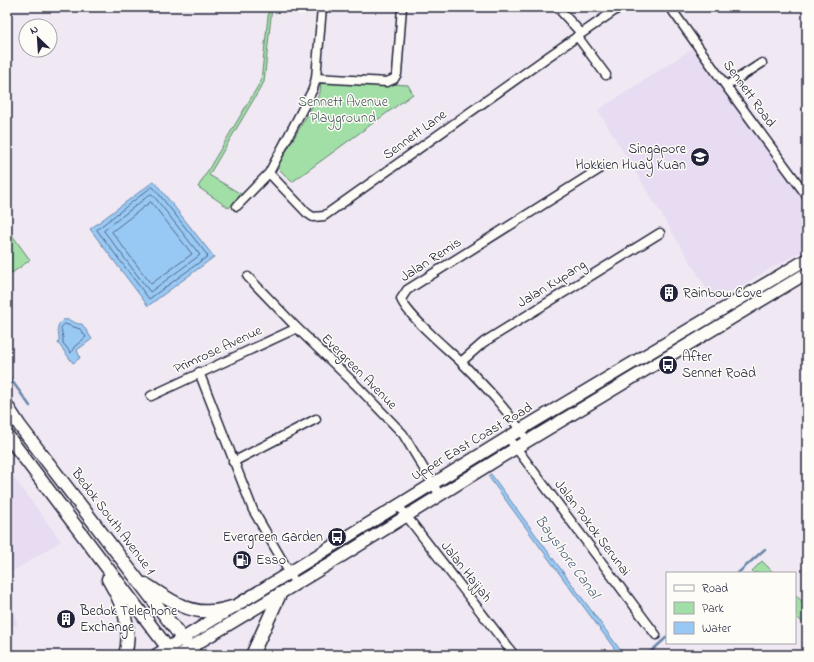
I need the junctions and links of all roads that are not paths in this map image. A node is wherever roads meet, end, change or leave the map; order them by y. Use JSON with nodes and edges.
{"nodes":[{"id":1,"x":322,"y":7,"type":"edge"},
{"id":2,"x":402,"y":7,"type":"edge"},
{"id":3,"x":557,"y":7,"type":"edge"},
{"id":4,"x":620,"y":7,"type":"edge"},
{"id":5,"x":670,"y":7,"type":"edge"},
{"id":6,"x":579,"y":35,"type":"junction"},
{"id":7,"x":762,"y":63,"type":"dead end"},
{"id":8,"x":606,"y":75,"type":"dead end"},
{"id":9,"x":316,"y":78,"type":"junction"},
{"id":10,"x":726,"y":86,"type":"junction"},
{"id":11,"x":598,"y":170,"type":"dead end"},
{"id":12,"x":269,"y":173,"type":"junction"},
{"id":13,"x":807,"y":196,"type":"edge"},
{"id":14,"x":237,"y":206,"type":"dead end"},
{"id":15,"x":660,"y":233,"type":"dead end"},
{"id":16,"x":807,"y":259,"type":"edge"},
{"id":17,"x":807,"y":273,"type":"edge"},
{"id":18,"x":248,"y":277,"type":"dead end"},
{"id":19,"x":297,"y":328,"type":"junction"},
{"id":20,"x":461,"y":362,"type":"junction"},
{"id":21,"x":199,"y":372,"type":"junction"},
{"id":22,"x":151,"y":396,"type":"dead end"},
{"id":23,"x":7,"y":406,"type":"edge"},
{"id":24,"x":316,"y":419,"type":"dead end"},
{"id":25,"x":520,"y":430,"type":"junction"},
{"id":26,"x":7,"y":435,"type":"edge"},
{"id":27,"x":508,"y":437,"type":"junction"},
{"id":28,"x":527,"y":441,"type":"junction"},
{"id":29,"x":516,"y":448,"type":"junction"},
{"id":30,"x":234,"y":462,"type":"junction"},
{"id":31,"x":432,"y":484,"type":"junction"},
{"id":32,"x":439,"y":494,"type":"junction"},
{"id":33,"x":398,"y":505,"type":"junction"},
{"id":34,"x":406,"y":516,"type":"junction"},
{"id":35,"x":85,"y":538,"type":"junction"},
{"id":36,"x":290,"y":573,"type":"junction"},
{"id":37,"x":138,"y":579,"type":"junction"},
{"id":38,"x":296,"y":584,"type":"junction"},
{"id":39,"x":280,"y":594,"type":"junction"},
{"id":40,"x":236,"y":606,"type":"junction"},
{"id":41,"x":656,"y":634,"type":"dead end"},
{"id":42,"x":189,"y":647,"type":"edge"},
{"id":43,"x":171,"y":651,"type":"edge"},
{"id":44,"x":125,"y":655,"type":"edge"},
{"id":45,"x":156,"y":655,"type":"edge"},
{"id":46,"x":178,"y":655,"type":"edge"},
{"id":47,"x":252,"y":655,"type":"edge"},
{"id":48,"x":514,"y":655,"type":"edge"}],
"edges":[{"from":1,"to":9,"type":"street"},
{"from":2,"to":9,"type":"street"},
{"from":3,"to":6,"type":"street"},
{"from":4,"to":6,"type":"street","name":"Sennett Lane"},
{"from":5,"to":10,"type":"street","name":"Sennett Road"},
{"from":6,"to":8,"type":"street"},
{"from":6,"to":12,"type":"street","name":"Sennett Lane"},
{"from":7,"to":10,"type":"street"},
{"from":9,"to":12,"type":"street"},
{"from":10,"to":13,"type":"street","name":"Sennett Road"},
{"from":11,"to":20,"type":"street","name":"Jalan Remis"},
{"from":12,"to":14,"type":"street"},
{"from":15,"to":20,"type":"street","name":"Jalan Kupang"},
{"from":16,"to":25,"type":"main road","name":"Upper East Coast Road"},
{"from":17,"to":28,"type":"main road","name":"Upper East Coast Road"},
{"from":18,"to":19,"type":"street","name":"Evergreen Avenue"},
{"from":19,"to":21,"type":"street","name":"Primrose Avenue"},
{"from":19,"to":31,"type":"street","name":"Evergreen Avenue"},
{"from":20,"to":25,"type":"street","name":"Jalan Remis"},
{"from":21,"to":22,"type":"street","name":"Primrose Avenue"},
{"from":21,"to":30,"type":"street"},
{"from":23,"to":37,"type":"main road","name":"Bedok South Avenue 1"},
{"from":24,"to":30,"type":"street"},
{"from":25,"to":27,"type":"main road","name":"Upper East Coast Road"},
{"from":25,"to":28,"type":"street","name":"Jalan Remis"},
{"from":26,"to":35,"type":"main road"},
{"from":27,"to":29,"type":"street","name":"Jalan Pokok Serunai"},
{"from":27,"to":31,"type":"main road","name":"Upper East Coast Road"},
{"from":28,"to":29,"type":"main road","name":"Upper East Coast Road"},
{"from":29,"to":32,"type":"main road","name":"Upper East Coast Road"},
{"from":29,"to":41,"type":"street","name":"Jalan Pokok Serunai"},
{"from":30,"to":36,"type":"street"},
{"from":31,"to":32,"type":"street","name":"Evergreen Avenue"},
{"from":31,"to":33,"type":"main road","name":"Upper East Coast Road"},
{"from":32,"to":34,"type":"main road","name":"Upper East Coast Road"},
{"from":33,"to":34,"type":"street","name":"Jalan Hajijah"},
{"from":33,"to":36,"type":"main road","name":"Upper East Coast Road"},
{"from":34,"to":38,"type":"main road","name":"Upper East Coast Road"},
{"from":34,"to":48,"type":"street","name":"Jalan Hajijah"},
{"from":35,"to":43,"type":"main road"},
{"from":35,"to":44,"type":"main road"},
{"from":36,"to":38,"type":"street"},
{"from":36,"to":40,"type":"main road","name":"Upper East Coast Road"},
{"from":37,"to":40,"type":"main road"},
{"from":37,"to":42,"type":"main road","name":"Bedok South Avenue 1"},
{"from":38,"to":39,"type":"main road","name":"Upper East Coast Road"},
{"from":39,"to":42,"type":"main road","name":"Upper East Coast Road"},
{"from":39,"to":47,"type":"main road"},
{"from":40,"to":42,"type":"main road","name":"Upper East Coast Road"},
{"from":42,"to":43,"type":"main road","name":"Upper East Coast Road"},
{"from":42,"to":46,"type":"main road","name":"Upper East Coast Road"},
{"from":43,"to":45,"type":"main road","name":"Upper East Coast Road"}]}
